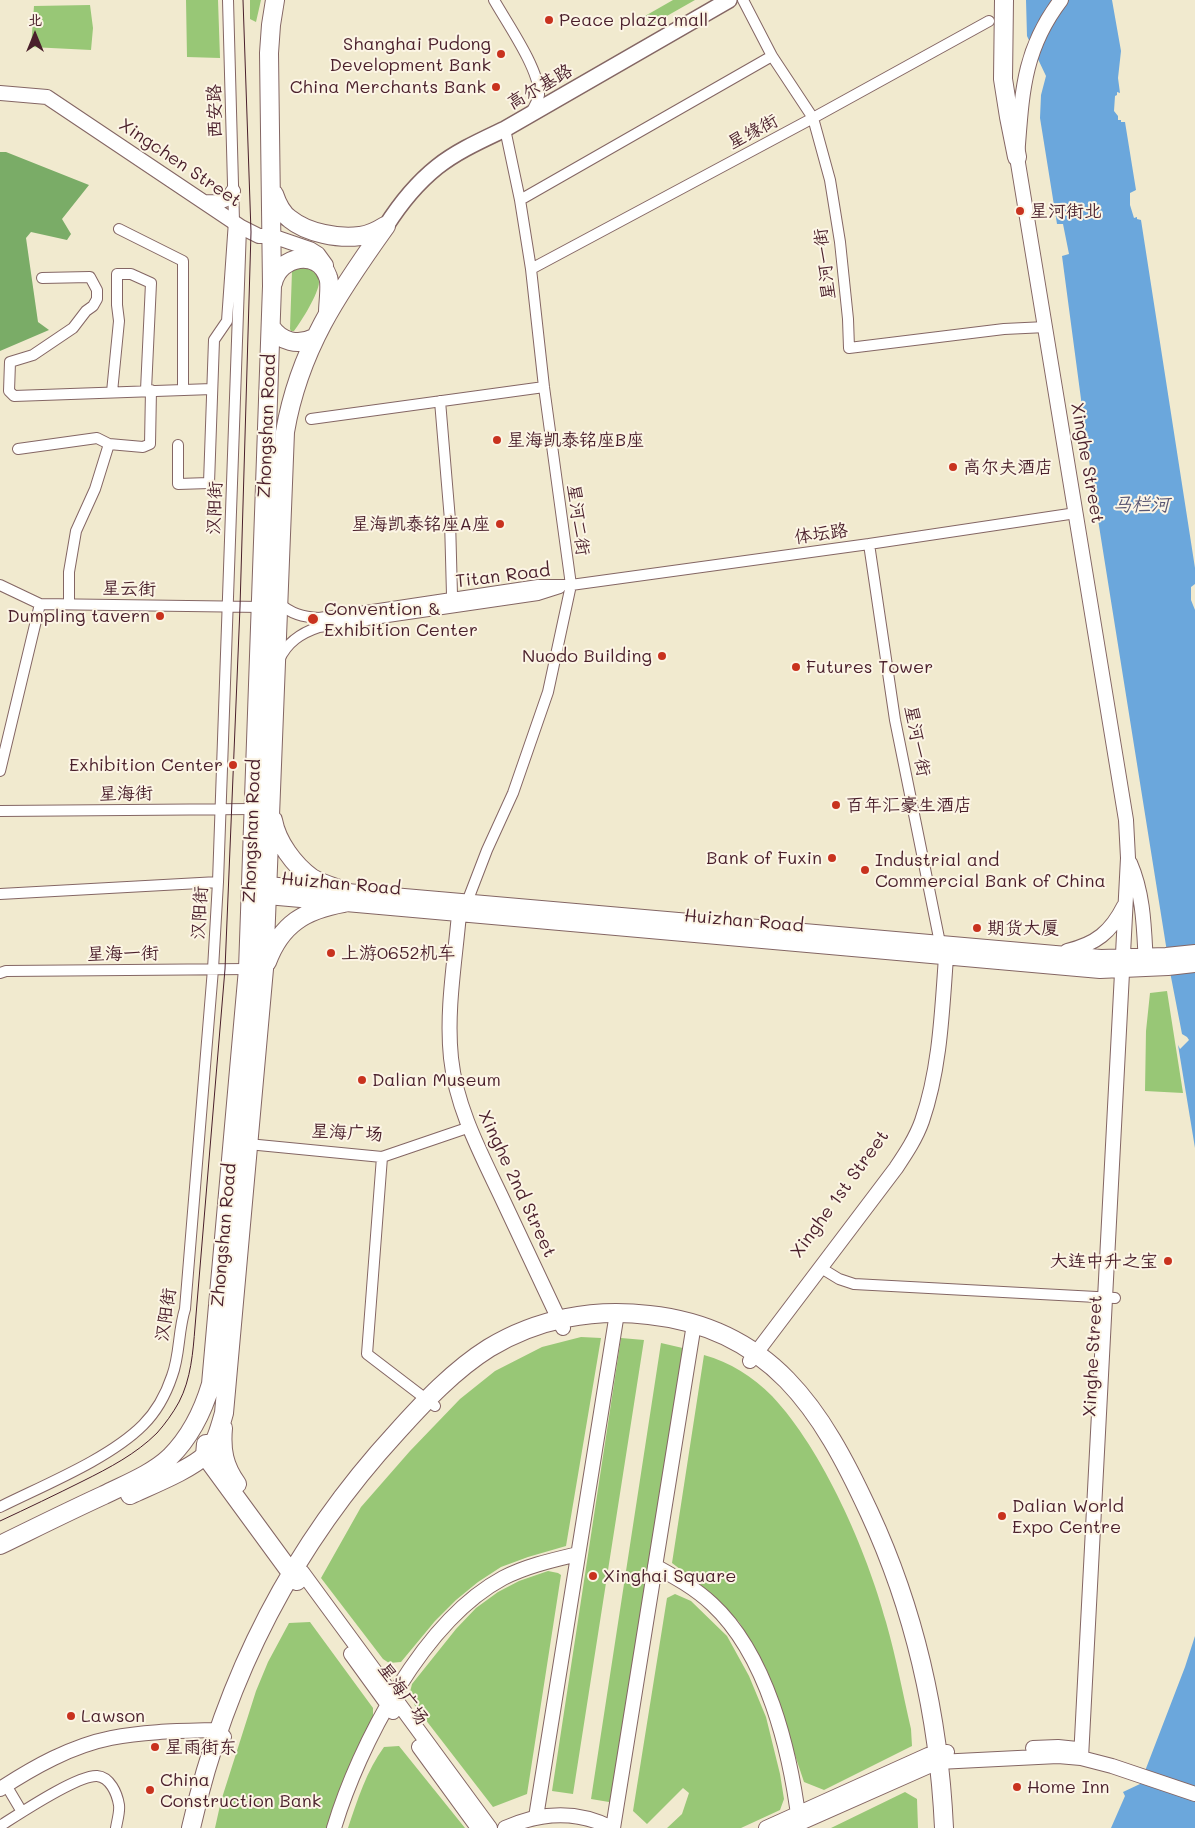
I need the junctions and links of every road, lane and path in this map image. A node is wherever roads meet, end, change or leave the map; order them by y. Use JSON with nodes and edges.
{"nodes":[{"id":1,"x":228,"y":0,"type":"edge"},
{"id":2,"x":275,"y":0,"type":"edge"},
{"id":3,"x":494,"y":0,"type":"edge"},
{"id":4,"x":729,"y":0,"type":"edge"},
{"id":5,"x":742,"y":0,"type":"edge"},
{"id":6,"x":1004,"y":0,"type":"edge"},
{"id":7,"x":1061,"y":0,"type":"edge"},
{"id":8,"x":989,"y":21,"type":"dead end"},
{"id":9,"x":772,"y":56,"type":"junction"},
{"id":10,"x":0,"y":93,"type":"edge"},
{"id":11,"x":530,"y":114,"type":"junction"},
{"id":12,"x":813,"y":118,"type":"junction"},
{"id":13,"x":505,"y":129,"type":"junction"},
{"id":14,"x":1017,"y":158,"type":"junction"},
{"id":15,"x":271,"y":186,"type":"junction"},
{"id":16,"x":233,"y":192,"type":"junction"},
{"id":17,"x":520,"y":200,"type":"junction"},
{"id":18,"x":204,"y":202,"type":"junction"},
{"id":19,"x":238,"y":224,"type":"junction"},
{"id":20,"x":386,"y":226,"type":"junction"},
{"id":21,"x":119,"y":229,"type":"dead end"},
{"id":22,"x":268,"y":242,"type":"junction"},
{"id":23,"x":531,"y":269,"type":"junction"},
{"id":24,"x":42,"y":278,"type":"dead end"},
{"id":25,"x":329,"y":278,"type":"junction"},
{"id":26,"x":272,"y":286,"type":"junction"},
{"id":27,"x":328,"y":313,"type":"junction"},
{"id":28,"x":271,"y":327,"type":"junction"},
{"id":29,"x":1046,"y":327,"type":"junction"},
{"id":30,"x":314,"y":338,"type":"junction"},
{"id":31,"x":544,"y":387,"type":"junction"},
{"id":32,"x":183,"y":389,"type":"junction"},
{"id":33,"x":212,"y":389,"type":"junction"},
{"id":34,"x":148,"y":390,"type":"junction"},
{"id":35,"x":112,"y":392,"type":"junction"},
{"id":36,"x":440,"y":401,"type":"junction"},
{"id":37,"x":311,"y":419,"type":"dead end"},
{"id":38,"x":109,"y":444,"type":"junction"},
{"id":39,"x":178,"y":445,"type":"dead end"},
{"id":40,"x":18,"y":450,"type":"dead end"},
{"id":41,"x":1076,"y":513,"type":"junction"},
{"id":42,"x":870,"y":544,"type":"junction"},
{"id":43,"x":0,"y":585,"type":"edge"},
{"id":44,"x":570,"y":585,"type":"junction"},
{"id":45,"x":452,"y":595,"type":"dead end"},
{"id":46,"x":279,"y":603,"type":"junction"},
{"id":47,"x":40,"y":604,"type":"junction"},
{"id":48,"x":69,"y":604,"type":"junction"},
{"id":49,"x":228,"y":607,"type":"junction"},
{"id":50,"x":261,"y":608,"type":"junction"},
{"id":51,"x":276,"y":666,"type":"junction"},
{"id":52,"x":0,"y":771,"type":"edge"},
{"id":53,"x":262,"y":808,"type":"junction"},
{"id":54,"x":221,"y":809,"type":"junction"},
{"id":55,"x":0,"y":811,"type":"edge"},
{"id":56,"x":1128,"y":858,"type":"junction"},
{"id":57,"x":218,"y":882,"type":"junction"},
{"id":58,"x":262,"y":890,"type":"junction"},
{"id":59,"x":0,"y":894,"type":"edge"},
{"id":60,"x":345,"y":897,"type":"junction"},
{"id":61,"x":1126,"y":903,"type":"junction"},
{"id":62,"x":465,"y":910,"type":"junction"},
{"id":63,"x":941,"y":952,"type":"junction"},
{"id":64,"x":1195,"y":952,"type":"edge"},
{"id":65,"x":1049,"y":953,"type":"junction"},
{"id":66,"x":1167,"y":962,"type":"junction"},
{"id":67,"x":1146,"y":963,"type":"junction"},
{"id":68,"x":1195,"y":965,"type":"edge"},
{"id":69,"x":1126,"y":966,"type":"junction"},
{"id":70,"x":213,"y":969,"type":"junction"},
{"id":71,"x":256,"y":969,"type":"junction"},
{"id":72,"x":0,"y":973,"type":"edge"},
{"id":73,"x":470,"y":1127,"type":"junction"},
{"id":74,"x":248,"y":1144,"type":"junction"},
{"id":75,"x":382,"y":1157,"type":"junction"},
{"id":76,"x":821,"y":1268,"type":"junction"},
{"id":77,"x":1110,"y":1298,"type":"junction"},
{"id":78,"x":616,"y":1317,"type":"junction"},
{"id":79,"x":566,"y":1323,"type":"junction"},
{"id":80,"x":693,"y":1329,"type":"junction"},
{"id":81,"x":749,"y":1355,"type":"junction"},
{"id":82,"x":211,"y":1384,"type":"junction"},
{"id":83,"x":431,"y":1403,"type":"junction"},
{"id":84,"x":224,"y":1413,"type":"junction"},
{"id":85,"x":205,"y":1455,"type":"junction"},
{"id":86,"x":0,"y":1507,"type":"edge"},
{"id":87,"x":0,"y":1545,"type":"edge"},
{"id":88,"x":578,"y":1554,"type":"junction"},
{"id":89,"x":0,"y":1558,"type":"edge"},
{"id":90,"x":655,"y":1566,"type":"junction"},
{"id":91,"x":297,"y":1573,"type":"junction"},
{"id":92,"x":391,"y":1701,"type":"junction"},
{"id":93,"x":219,"y":1735,"type":"junction"},
{"id":94,"x":1085,"y":1756,"type":"junction"},
{"id":95,"x":933,"y":1759,"type":"junction"},
{"id":96,"x":4,"y":1791,"type":"edge"},
{"id":97,"x":1195,"y":1794,"type":"edge"},
{"id":98,"x":20,"y":1814,"type":"junction"},
{"id":99,"x":536,"y":1817,"type":"junction"},
{"id":100,"x":796,"y":1823,"type":"edge"},
{"id":101,"x":0,"y":1826,"type":"edge"},
{"id":102,"x":116,"y":1828,"type":"edge"},
{"id":103,"x":191,"y":1828,"type":"edge"},
{"id":104,"x":201,"y":1828,"type":"edge"},
{"id":105,"x":334,"y":1828,"type":"edge"},
{"id":106,"x":478,"y":1828,"type":"edge"},
{"id":107,"x":490,"y":1828,"type":"edge"},
{"id":108,"x":505,"y":1828,"type":"edge"},
{"id":109,"x":613,"y":1828,"type":"edge"},
{"id":110,"x":766,"y":1828,"type":"edge"},
{"id":111,"x":934,"y":1828,"type":"edge"},
{"id":112,"x":944,"y":1828,"type":"edge"}],
"edges":[{"from":1,"to":16,"type":"street","name":"西安路"},
{"from":2,"to":15,"type":"highway","name":"Zhongshan Road"},
{"from":3,"to":11,"type":"street"},
{"from":4,"to":11,"type":"main road","name":"高尔基路"},
{"from":5,"to":9,"type":"street","name":"星河一街"},
{"from":6,"to":14,"type":"highway"},
{"from":7,"to":14,"type":"street","name":"Xinghe Street"},
{"from":8,"to":12,"type":"street","name":"星缘街"},
{"from":9,"to":12,"type":"street","name":"星河一街"},
{"from":9,"to":17,"type":"street"},
{"from":10,"to":18,"type":"street","name":"Xingchen Street"},
{"from":11,"to":13,"type":"main road","name":"高尔基路"},
{"from":12,"to":23,"type":"street","name":"星缘街"},
{"from":12,"to":29,"type":"street","name":"星河一街"},
{"from":13,"to":17,"type":"street","name":"星河二街"},
{"from":13,"to":20,"type":"main road","name":"高尔基路"},
{"from":14,"to":29,"type":"street","name":"Xinghe Street"},
{"from":15,"to":20,"type":"highway"},
{"from":15,"to":22,"type":"highway","name":"Zhongshan Road"},
{"from":16,"to":18,"type":"street"},
{"from":16,"to":19,"type":"street","name":"西安路"},
{"from":17,"to":23,"type":"street","name":"星河二街"},
{"from":18,"to":19,"type":"street","name":"Xingchen Street"},
{"from":19,"to":22,"type":"street","name":"Xingchen Street"},
{"from":19,"to":33,"type":"street"},
{"from":19,"to":49,"type":"street","name":"汉阳街"},
{"from":20,"to":27,"type":"highway","name":"Zhongshan Road"},
{"from":21,"to":32,"type":"street"},
{"from":22,"to":25,"type":"street","name":"Xingchen Street"},
{"from":22,"to":26,"type":"highway","name":"Zhongshan Road"},
{"from":23,"to":31,"type":"street","name":"星河二街"},
{"from":24,"to":35,"type":"street"},
{"from":25,"to":26,"type":"highway"},
{"from":25,"to":27,"type":"highway"},
{"from":26,"to":28,"type":"highway","name":"Zhongshan Road"},
{"from":27,"to":30,"type":"highway","name":"Zhongshan Road"},
{"from":28,"to":30,"type":"highway"},
{"from":28,"to":50,"type":"highway","name":"Zhongshan Road"},
{"from":29,"to":41,"type":"street","name":"Xinghe Street"},
{"from":30,"to":46,"type":"highway","name":"Zhongshan Road"},
{"from":31,"to":36,"type":"street"},
{"from":31,"to":44,"type":"street","name":"星河二街"},
{"from":32,"to":33,"type":"street"},
{"from":32,"to":34,"type":"street"},
{"from":33,"to":39,"type":"street"},
{"from":34,"to":35,"type":"street"},
{"from":34,"to":35,"type":"street"},
{"from":34,"to":38,"type":"street"},
{"from":36,"to":37,"type":"street"},
{"from":36,"to":45,"type":"street"},
{"from":38,"to":40,"type":"street"},
{"from":38,"to":48,"type":"street"},
{"from":41,"to":42,"type":"street","name":"体坛路"},
{"from":41,"to":56,"type":"street","name":"Xinghe Street"},
{"from":42,"to":44,"type":"street","name":"体坛路"},
{"from":42,"to":63,"type":"street","name":"星河一街"},
{"from":43,"to":47,"type":"street","name":"星云街"},
{"from":44,"to":46,"type":"street","name":"Titan Road"},
{"from":44,"to":51,"type":"street","name":"Titan Road"},
{"from":44,"to":62,"type":"street","name":"星河二街"},
{"from":46,"to":51,"type":"highway","name":"Zhongshan Road"},
{"from":47,"to":48,"type":"street","name":"星云街"},
{"from":47,"to":52,"type":"street"},
{"from":48,"to":49,"type":"street","name":"星云街"},
{"from":49,"to":50,"type":"street","name":"星云街"},
{"from":49,"to":54,"type":"street","name":"汉阳街"},
{"from":50,"to":53,"type":"highway","name":"Zhongshan Road"},
{"from":51,"to":53,"type":"highway","name":"Zhongshan Road"},
{"from":53,"to":54,"type":"street","name":"星海街"},
{"from":53,"to":58,"type":"highway","name":"Zhongshan Road"},
{"from":53,"to":60,"type":"highway"},
{"from":54,"to":55,"type":"street","name":"星海街"},
{"from":54,"to":57,"type":"street","name":"汉阳街"},
{"from":56,"to":61,"type":"street","name":"Xinghe Street"},
{"from":56,"to":67,"type":"street","name":"Xinghe Street"},
{"from":57,"to":59,"type":"street"},
{"from":57,"to":70,"type":"street","name":"汉阳街"},
{"from":58,"to":60,"type":"street","name":"Huizhan Road"},
{"from":58,"to":71,"type":"highway","name":"Zhongshan Road"},
{"from":60,"to":62,"type":"street","name":"Huizhan Road"},
{"from":60,"to":71,"type":"highway"},
{"from":61,"to":65,"type":"street"},
{"from":61,"to":69,"type":"street","name":"Xinghe Street"},
{"from":62,"to":63,"type":"street","name":"Huizhan Road"},
{"from":62,"to":73,"type":"street","name":"Xinghe 2nd Street"},
{"from":62,"to":79,"type":"street","name":"Xinghe 2nd Street"},
{"from":63,"to":65,"type":"street","name":"Huizhan Road"},
{"from":63,"to":69,"type":"street","name":"Huizhan Road"},
{"from":63,"to":76,"type":"street","name":"Xinghe 1st Street"},
{"from":63,"to":81,"type":"street","name":"Xinghe 1st Street"},
{"from":64,"to":66,"type":"street","name":"Huizhan Road"},
{"from":65,"to":69,"type":"street","name":"Huizhan Road"},
{"from":66,"to":67,"type":"street","name":"Huizhan Road"},
{"from":66,"to":68,"type":"street","name":"Huizhan Road"},
{"from":67,"to":69,"type":"street","name":"Huizhan Road"},
{"from":69,"to":77,"type":"street","name":"Xinghe Street"},
{"from":70,"to":71,"type":"street","name":"星海一街"},
{"from":70,"to":72,"type":"street","name":"星海一街"},
{"from":70,"to":86,"type":"street","name":"汉阳街"},
{"from":71,"to":74,"type":"highway","name":"Zhongshan Road"},
{"from":71,"to":82,"type":"highway","name":"Zhongshan Road"},
{"from":73,"to":75,"type":"street","name":"星海广场"},
{"from":73,"to":79,"type":"street","name":"Xinghe 2nd Street"},
{"from":74,"to":75,"type":"street","name":"星海广场"},
{"from":74,"to":84,"type":"highway","name":"Zhongshan Road"},
{"from":75,"to":83,"type":"street"},
{"from":76,"to":77,"type":"street"},
{"from":76,"to":81,"type":"street","name":"Xinghe 1st Street"},
{"from":77,"to":94,"type":"street","name":"Xinghe Street"},
{"from":78,"to":79,"type":"highway"},
{"from":78,"to":80,"type":"highway"},
{"from":78,"to":88,"type":"street"},
{"from":79,"to":83,"type":"highway"},
{"from":80,"to":81,"type":"highway"},
{"from":80,"to":90,"type":"street"},
{"from":81,"to":95,"type":"highway"},
{"from":82,"to":85,"type":"highway"},
{"from":82,"to":87,"type":"highway","name":"Zhongshan Road"},
{"from":83,"to":91,"type":"highway"},
{"from":84,"to":85,"type":"highway","name":"Zhongshan Road"},
{"from":84,"to":91,"type":"highway"},
{"from":85,"to":89,"type":"highway","name":"Zhongshan Road"},
{"from":85,"to":91,"type":"highway"},
{"from":88,"to":92,"type":"street"},
{"from":88,"to":99,"type":"street"},
{"from":90,"to":100,"type":"street"},
{"from":90,"to":109,"type":"street"},
{"from":91,"to":92,"type":"street"},
{"from":91,"to":93,"type":"highway"},
{"from":92,"to":105,"type":"street"},
{"from":92,"to":106,"type":"street","name":"星海广场"},
{"from":92,"to":107,"type":"street"},
{"from":93,"to":96,"type":"street"},
{"from":93,"to":103,"type":"highway"},
{"from":93,"to":104,"type":"highway"},
{"from":94,"to":95,"type":"street"},
{"from":94,"to":97,"type":"street"},
{"from":95,"to":100,"type":"street"},
{"from":95,"to":111,"type":"highway"},
{"from":95,"to":112,"type":"highway"},
{"from":96,"to":98,"type":"street"},
{"from":98,"to":101,"type":"street"},
{"from":98,"to":102,"type":"street"},
{"from":99,"to":108,"type":"street"},
{"from":99,"to":109,"type":"street"},
{"from":100,"to":110,"type":"street"}]}
